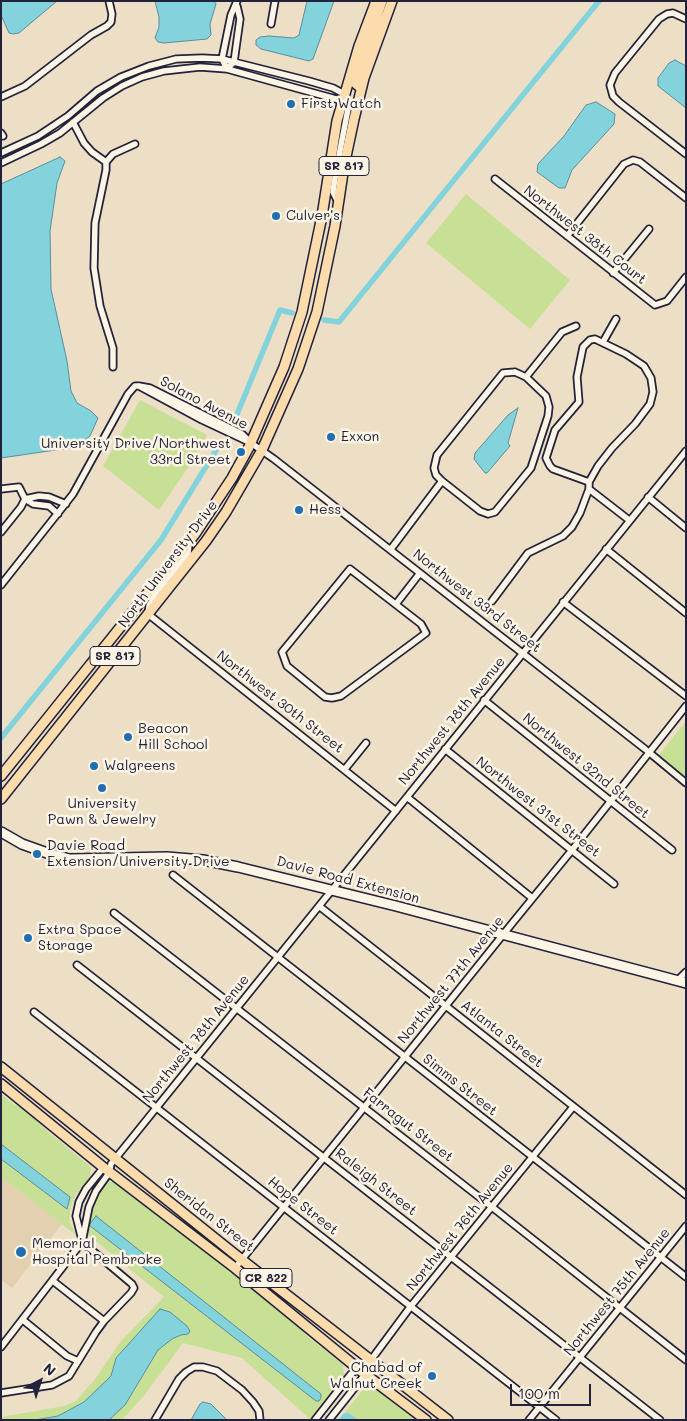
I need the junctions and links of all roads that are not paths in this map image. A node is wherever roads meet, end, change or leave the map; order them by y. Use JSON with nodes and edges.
{"nodes":[{"id":1,"x":109,"y":1,"type":"edge"},
{"id":2,"x":275,"y":1,"type":"edge"},
{"id":3,"x":376,"y":1,"type":"edge"},
{"id":4,"x":382,"y":1,"type":"edge"},
{"id":5,"x":392,"y":1,"type":"edge"},
{"id":6,"x":237,"y":3,"type":"edge"},
{"id":7,"x":686,"y":19,"type":"edge"},
{"id":8,"x":271,"y":24,"type":"dead end"},
{"id":9,"x":227,"y":35,"type":"junction"},
{"id":10,"x":237,"y":38,"type":"junction"},
{"id":11,"x":222,"y":60,"type":"junction"},
{"id":12,"x":234,"y":62,"type":"junction"},
{"id":13,"x":227,"y":69,"type":"junction"},
{"id":14,"x":121,"y":77,"type":"junction"},
{"id":15,"x":126,"y":84,"type":"junction"},
{"id":16,"x":361,"y":88,"type":"junction"},
{"id":17,"x":1,"y":97,"type":"edge"},
{"id":18,"x":344,"y":97,"type":"junction"},
{"id":19,"x":68,"y":116,"type":"junction"},
{"id":20,"x":74,"y":123,"type":"junction"},
{"id":21,"x":135,"y":144,"type":"dead end"},
{"id":22,"x":1,"y":153,"type":"edge"},
{"id":23,"x":686,"y":154,"type":"edge"},
{"id":24,"x":106,"y":162,"type":"junction"},
{"id":25,"x":1,"y":163,"type":"edge"},
{"id":26,"x":495,"y":179,"type":"dead end"},
{"id":27,"x":686,"y":198,"type":"edge"},
{"id":28,"x":338,"y":202,"type":"junction"},
{"id":29,"x":649,"y":229,"type":"dead end"},
{"id":30,"x":567,"y":236,"type":"junction"},
{"id":31,"x":613,"y":273,"type":"junction"},
{"id":32,"x":686,"y":277,"type":"edge"},
{"id":33,"x":616,"y":318,"type":"dead end"},
{"id":34,"x":576,"y":326,"type":"dead end"},
{"id":35,"x":603,"y":342,"type":"junction"},
{"id":36,"x":113,"y":367,"type":"dead end"},
{"id":37,"x":526,"y":377,"type":"junction"},
{"id":38,"x":251,"y":443,"type":"junction"},
{"id":39,"x":262,"y":450,"type":"junction"},
{"id":40,"x":686,"y":451,"type":"edge"},
{"id":41,"x":442,"y":481,"type":"junction"},
{"id":42,"x":589,"y":485,"type":"junction"},
{"id":43,"x":1,"y":489,"type":"edge"},
{"id":44,"x":45,"y":496,"type":"junction"},
{"id":45,"x":648,"y":496,"type":"junction"},
{"id":46,"x":25,"y":499,"type":"junction"},
{"id":47,"x":66,"y":504,"type":"junction"},
{"id":48,"x":44,"y":506,"type":"junction"},
{"id":49,"x":58,"y":514,"type":"junction"},
{"id":50,"x":629,"y":520,"type":"junction"},
{"id":51,"x":686,"y":528,"type":"edge"},
{"id":52,"x":1,"y":532,"type":"edge"},
{"id":53,"x":190,"y":539,"type":"junction"},
{"id":54,"x":606,"y":549,"type":"junction"},
{"id":55,"x":390,"y":550,"type":"junction"},
{"id":56,"x":420,"y":573,"type":"junction"},
{"id":57,"x":1,"y":585,"type":"edge"},
{"id":58,"x":492,"y":601,"type":"dead end"},
{"id":59,"x":563,"y":602,"type":"junction"},
{"id":60,"x":396,"y":604,"type":"junction"},
{"id":61,"x":133,"y":612,"type":"junction"},
{"id":62,"x":686,"y":613,"type":"edge"},
{"id":63,"x":148,"y":614,"type":"junction"},
{"id":64,"x":523,"y":653,"type":"junction"},
{"id":65,"x":88,"y":690,"type":"junction"},
{"id":66,"x":686,"y":696,"type":"edge"},
{"id":67,"x":484,"y":700,"type":"junction"},
{"id":68,"x":686,"y":706,"type":"edge"},
{"id":69,"x":366,"y":743,"type":"dead end"},
{"id":70,"x":445,"y":749,"type":"junction"},
{"id":71,"x":650,"y":754,"type":"junction"},
{"id":72,"x":345,"y":769,"type":"junction"},
{"id":73,"x":1,"y":776,"type":"edge"},
{"id":74,"x":686,"y":783,"type":"edge"},
{"id":75,"x":407,"y":797,"type":"junction"},
{"id":76,"x":1,"y":799,"type":"edge"},
{"id":77,"x":611,"y":802,"type":"junction"},
{"id":78,"x":396,"y":811,"type":"junction"},
{"id":79,"x":1,"y":832,"type":"edge"},
{"id":80,"x":572,"y":850,"type":"junction"},
{"id":81,"x":672,"y":850,"type":"dead end"},
{"id":82,"x":173,"y":875,"type":"dead end"},
{"id":83,"x":614,"y":884,"type":"dead end"},
{"id":84,"x":332,"y":890,"type":"junction"},
{"id":85,"x":532,"y":898,"type":"junction"},
{"id":86,"x":319,"y":906,"type":"junction"},
{"id":87,"x":114,"y":913,"type":"dead end"},
{"id":88,"x":504,"y":935,"type":"junction"},
{"id":89,"x":277,"y":957,"type":"junction"},
{"id":90,"x":77,"y":965,"type":"dead end"},
{"id":91,"x":686,"y":972,"type":"edge"},
{"id":92,"x":681,"y":982,"type":"edge"},
{"id":93,"x":446,"y":1006,"type":"junction"},
{"id":94,"x":236,"y":1008,"type":"junction"},
{"id":95,"x":34,"y":1012,"type":"dead end"},
{"id":96,"x":405,"y":1057,"type":"junction"},
{"id":97,"x":196,"y":1058,"type":"junction"},
{"id":98,"x":1,"y":1067,"type":"edge"},
{"id":99,"x":1,"y":1084,"type":"edge"},
{"id":100,"x":364,"y":1107,"type":"junction"},
{"id":101,"x":573,"y":1107,"type":"junction"},
{"id":102,"x":156,"y":1108,"type":"junction"},
{"id":103,"x":324,"y":1157,"type":"junction"},
{"id":104,"x":532,"y":1157,"type":"junction"},
{"id":105,"x":109,"y":1166,"type":"junction"},
{"id":106,"x":686,"y":1195,"type":"edge"},
{"id":107,"x":492,"y":1206,"type":"junction"},
{"id":108,"x":284,"y":1207,"type":"junction"},
{"id":109,"x":686,"y":1226,"type":"edge"},
{"id":110,"x":82,"y":1242,"type":"junction"},
{"id":111,"x":452,"y":1256,"type":"junction"},
{"id":112,"x":661,"y":1258,"type":"junction"},
{"id":113,"x":242,"y":1260,"type":"junction"},
{"id":114,"x":235,"y":1268,"type":"junction"},
{"id":115,"x":686,"y":1277,"type":"edge"},
{"id":116,"x":53,"y":1281,"type":"junction"},
{"id":117,"x":411,"y":1306,"type":"junction"},
{"id":118,"x":620,"y":1308,"type":"junction"},
{"id":119,"x":23,"y":1320,"type":"junction"},
{"id":120,"x":104,"y":1321,"type":"junction"},
{"id":121,"x":1,"y":1347,"type":"edge"},
{"id":122,"x":580,"y":1358,"type":"junction"},
{"id":123,"x":686,"y":1360,"type":"edge"},
{"id":124,"x":78,"y":1361,"type":"junction"},
{"id":125,"x":370,"y":1361,"type":"junction"},
{"id":126,"x":362,"y":1371,"type":"junction"},
{"id":127,"x":1,"y":1393,"type":"edge"},
{"id":128,"x":331,"y":1400,"type":"junction"},
{"id":129,"x":340,"y":1407,"type":"junction"},
{"id":130,"x":540,"y":1407,"type":"junction"},
{"id":131,"x":155,"y":1420,"type":"edge"},
{"id":132,"x":260,"y":1420,"type":"edge"},
{"id":133,"x":314,"y":1420,"type":"edge"},
{"id":134,"x":329,"y":1420,"type":"edge"},
{"id":135,"x":426,"y":1420,"type":"edge"},
{"id":136,"x":448,"y":1420,"type":"edge"},
{"id":137,"x":530,"y":1420,"type":"edge"},
{"id":138,"x":556,"y":1420,"type":"edge"},
{"id":139,"x":660,"y":1420,"type":"edge"}],
"edges":[{"from":1,"to":17,"type":"street"},
{"from":2,"to":8,"type":"street"},
{"from":3,"to":18,"type":"main road","name":"North University Drive","number":"SR 817"},
{"from":4,"to":16,"type":"main road"},
{"from":5,"to":16,"type":"main road","name":"North University Drive","number":"SR 817"},
{"from":6,"to":9,"type":"street"},
{"from":6,"to":10,"type":"street"},
{"from":7,"to":23,"type":"street"},
{"from":9,"to":10,"type":"street"},
{"from":9,"to":11,"type":"street"},
{"from":10,"to":12,"type":"street"},
{"from":11,"to":12,"type":"street"},
{"from":11,"to":13,"type":"street"},
{"from":11,"to":14,"type":"street"},
{"from":12,"to":13,"type":"street"},
{"from":12,"to":18,"type":"street"},
{"from":13,"to":15,"type":"street"},
{"from":13,"to":18,"type":"street"},
{"from":14,"to":15,"type":"street"},
{"from":14,"to":19,"type":"street"},
{"from":15,"to":20,"type":"street"},
{"from":16,"to":28,"type":"main road","name":"North University Drive","number":"SR 817"},
{"from":18,"to":28,"type":"street"},
{"from":18,"to":38,"type":"main road","name":"North University Drive","number":"SR 817"},
{"from":19,"to":20,"type":"street"},
{"from":19,"to":22,"type":"street"},
{"from":20,"to":24,"type":"street"},
{"from":20,"to":25,"type":"street"},
{"from":21,"to":24,"type":"street"},
{"from":24,"to":36,"type":"street"},
{"from":26,"to":30,"type":"street","name":"Northwest 38th Court"},
{"from":27,"to":30,"type":"street"},
{"from":28,"to":39,"type":"main road","name":"North University Drive","number":"SR 817"},
{"from":29,"to":31,"type":"street"},
{"from":30,"to":31,"type":"street","name":"Northwest 38th Court"},
{"from":31,"to":32,"type":"street","name":"Northwest 38th Court"},
{"from":33,"to":35,"type":"street"},
{"from":34,"to":37,"type":"street"},
{"from":35,"to":42,"type":"street"},
{"from":35,"to":42,"type":"street"},
{"from":37,"to":41,"type":"street"},
{"from":37,"to":41,"type":"street"},
{"from":38,"to":39,"type":"street","name":"Northwest 33rd Street"},
{"from":38,"to":47,"type":"street","name":"Solano Avenue"},
{"from":38,"to":53,"type":"main road","name":"North University Drive","number":"SR 817"},
{"from":39,"to":55,"type":"street","name":"Northwest 33rd Street"},
{"from":39,"to":63,"type":"main road","name":"North University Drive","number":"SR 817"},
{"from":40,"to":45,"type":"street","name":"Northwest 78th Avenue"},
{"from":41,"to":55,"type":"street"},
{"from":42,"to":50,"type":"street"},
{"from":42,"to":58,"type":"street"},
{"from":43,"to":46,"type":"street"},
{"from":44,"to":46,"type":"street"},
{"from":44,"to":47,"type":"street"},
{"from":44,"to":48,"type":"street"},
{"from":45,"to":50,"type":"street","name":"Northwest 78th Avenue"},
{"from":45,"to":51,"type":"street"},
{"from":46,"to":48,"type":"street"},
{"from":46,"to":52,"type":"street"},
{"from":47,"to":49,"type":"street","name":"Solano Avenue"},
{"from":48,"to":49,"type":"street"},
{"from":49,"to":57,"type":"street","name":"Solano Avenue"},
{"from":50,"to":54,"type":"street","name":"Northwest 78th Avenue"},
{"from":53,"to":61,"type":"main road","name":"North University Drive","number":"SR 817"},
{"from":53,"to":63,"type":"street"},
{"from":54,"to":59,"type":"street","name":"Northwest 78th Avenue"},
{"from":54,"to":62,"type":"street"},
{"from":55,"to":56,"type":"street","name":"Northwest 33rd Street"},
{"from":56,"to":60,"type":"street"},
{"from":56,"to":64,"type":"street","name":"Northwest 33rd Street"},
{"from":59,"to":64,"type":"street","name":"Northwest 78th Avenue"},
{"from":59,"to":66,"type":"street"},
{"from":60,"to":60,"type":"street"},
{"from":61,"to":65,"type":"main road"},
{"from":61,"to":73,"type":"main road","name":"North University Drive","number":"SR 817"},
{"from":63,"to":65,"type":"main road","name":"North University Drive","number":"SR 817"},
{"from":63,"to":72,"type":"street","name":"Northwest 30th Street"},
{"from":64,"to":67,"type":"street","name":"Northwest 78th Avenue"},
{"from":64,"to":71,"type":"street","name":"Northwest 33rd Street"},
{"from":65,"to":76,"type":"main road","name":"North University Drive","number":"SR 817"},
{"from":67,"to":70,"type":"street","name":"Northwest 78th Avenue"},
{"from":67,"to":77,"type":"street","name":"Northwest 32nd Street"},
{"from":68,"to":71,"type":"street","name":"Northwest 77th Avenue"},
{"from":69,"to":72,"type":"street"},
{"from":70,"to":75,"type":"street","name":"Northwest 78th Avenue"},
{"from":70,"to":80,"type":"street","name":"Northwest 31st Street"},
{"from":71,"to":74,"type":"street","name":"Northwest 33rd Street"},
{"from":71,"to":77,"type":"street","name":"Northwest 77th Avenue"},
{"from":72,"to":78,"type":"street","name":"Northwest 30th Street"},
{"from":75,"to":78,"type":"street","name":"Northwest 78th Avenue"},
{"from":75,"to":85,"type":"street"},
{"from":77,"to":80,"type":"street","name":"Northwest 77th Avenue"},
{"from":77,"to":81,"type":"street","name":"Northwest 32nd Street"},
{"from":78,"to":84,"type":"street","name":"Northwest 78th Avenue"},
{"from":79,"to":84,"type":"main road","name":"Davie Road Extension"},
{"from":80,"to":83,"type":"street","name":"Northwest 31st Street"},
{"from":80,"to":85,"type":"street","name":"Northwest 77th Avenue"},
{"from":82,"to":89,"type":"street","name":"Simms Street"},
{"from":84,"to":86,"type":"street"},
{"from":84,"to":88,"type":"main road","name":"Davie Road Extension"},
{"from":85,"to":88,"type":"street","name":"Northwest 77th Avenue"},
{"from":86,"to":89,"type":"street","name":"Northwest 78th Avenue"},
{"from":86,"to":93,"type":"street","name":"Atlanta Street"},
{"from":87,"to":94,"type":"street","name":"Farragut Street"},
{"from":88,"to":92,"type":"main road","name":"Davie Road Extension"},
{"from":88,"to":93,"type":"street","name":"Northwest 77th Avenue"},
{"from":89,"to":94,"type":"street","name":"Northwest 78th Avenue"},
{"from":89,"to":96,"type":"street","name":"Simms Street"},
{"from":90,"to":97,"type":"street","name":"Raleigh Street"},
{"from":91,"to":92,"type":"street"},
{"from":93,"to":96,"type":"street","name":"Northwest 77th Avenue"},
{"from":93,"to":101,"type":"street","name":"Atlanta Street"},
{"from":94,"to":97,"type":"street","name":"Northwest 78th Avenue"},
{"from":94,"to":100,"type":"street","name":"Farragut Street"},
{"from":95,"to":102,"type":"street","name":"Hope Street"},
{"from":96,"to":100,"type":"street","name":"Northwest 77th Avenue"},
{"from":96,"to":104,"type":"street","name":"Simms Street"},
{"from":97,"to":102,"type":"street","name":"Northwest 78th Avenue"},
{"from":97,"to":103,"type":"street","name":"Raleigh Street"},
{"from":98,"to":105,"type":"main road","name":"Sheridan Street","number":"CR 822"},
{"from":99,"to":105,"type":"main road","name":"Sheridan Street","number":"CR 822"},
{"from":100,"to":103,"type":"street","name":"Northwest 77th Avenue"},
{"from":100,"to":107,"type":"street","name":"Farragut Street"},
{"from":101,"to":104,"type":"street","name":"Northwest 76th Avenue"},
{"from":101,"to":106,"type":"street","name":"Atlanta Street"},
{"from":102,"to":105,"type":"street","name":"Northwest 78th Avenue"},
{"from":102,"to":108,"type":"street","name":"Hope Street"},
{"from":103,"to":108,"type":"street","name":"Northwest 77th Avenue"},
{"from":103,"to":111,"type":"street","name":"Raleigh Street"},
{"from":104,"to":107,"type":"street","name":"Northwest 76th Avenue"},
{"from":104,"to":112,"type":"street","name":"Simms Street"},
{"from":105,"to":110,"type":"street","name":"Northwest 78th Avenue"},
{"from":105,"to":110,"type":"street","name":"Northwest 78th Avenue"},
{"from":105,"to":113,"type":"main road","name":"Sheridan Street","number":"CR 822"},
{"from":105,"to":114,"type":"main road","name":"Sheridan Street","number":"CR 822"},
{"from":107,"to":111,"type":"street","name":"Northwest 76th Avenue"},
{"from":107,"to":118,"type":"street","name":"Farragut Street"},
{"from":108,"to":113,"type":"street","name":"Northwest 77th Avenue"},
{"from":108,"to":117,"type":"street","name":"Hope Street"},
{"from":109,"to":112,"type":"street","name":"Northwest 75th Avenue"},
{"from":110,"to":116,"type":"street","name":"Northwest 78th Avenue"},
{"from":110,"to":120,"type":"street"},
{"from":111,"to":117,"type":"street","name":"Northwest 76th Avenue"},
{"from":111,"to":122,"type":"street","name":"Raleigh Street"},
{"from":112,"to":115,"type":"street","name":"Simms Street"},
{"from":112,"to":118,"type":"street","name":"Northwest 75th Avenue"},
{"from":113,"to":114,"type":"street","name":"Northwest 77th Avenue"},
{"from":113,"to":125,"type":"main road","name":"Sheridan Street","number":"CR 822"},
{"from":114,"to":126,"type":"main road","name":"Sheridan Street","number":"CR 822"},
{"from":116,"to":119,"type":"street","name":"Northwest 78th Avenue"},
{"from":116,"to":120,"type":"street"},
{"from":117,"to":125,"type":"street","name":"Northwest 76th Avenue"},
{"from":117,"to":130,"type":"street","name":"Hope Street"},
{"from":118,"to":122,"type":"street","name":"Northwest 75th Avenue"},
{"from":118,"to":123,"type":"street","name":"Farragut Street"},
{"from":119,"to":121,"type":"street","name":"Northwest 78th Avenue"},
{"from":119,"to":124,"type":"street"},
{"from":120,"to":124,"type":"street"},
{"from":122,"to":130,"type":"street","name":"Northwest 75th Avenue"},
{"from":122,"to":139,"type":"street","name":"Raleigh Street"},
{"from":124,"to":127,"type":"street"},
{"from":125,"to":126,"type":"street"},
{"from":125,"to":136,"type":"main road","name":"Sheridan Street","number":"CR 822"},
{"from":126,"to":128,"type":"street"},
{"from":126,"to":129,"type":"street"},
{"from":126,"to":135,"type":"main road","name":"Sheridan Street","number":"CR 822"},
{"from":128,"to":129,"type":"street"},
{"from":128,"to":133,"type":"street"},
{"from":129,"to":134,"type":"street"},
{"from":130,"to":137,"type":"street","name":"Northwest 75th Avenue"},
{"from":130,"to":138,"type":"street","name":"Hope Street"},
{"from":131,"to":132,"type":"street"}]}
